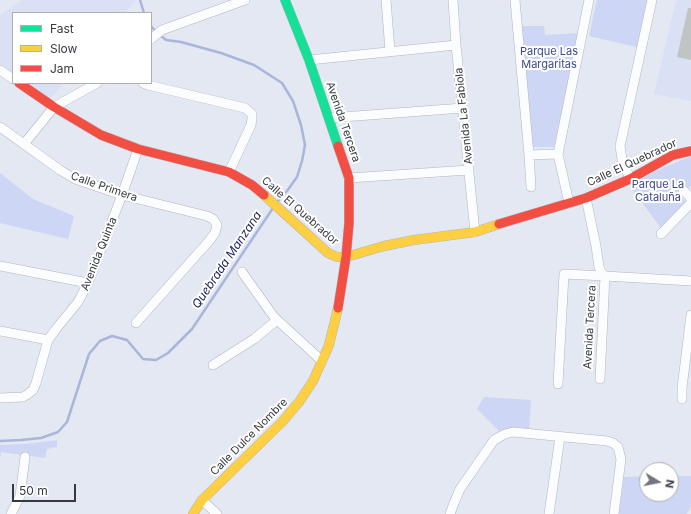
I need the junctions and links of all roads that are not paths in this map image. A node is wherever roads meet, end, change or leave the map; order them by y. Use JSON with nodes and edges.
{"nodes":[{"id":1,"x":245,"y":0,"type":"edge"},
{"id":2,"x":285,"y":0,"type":"edge"},
{"id":3,"x":386,"y":0,"type":"edge"},
{"id":4,"x":453,"y":0,"type":"edge"},
{"id":5,"x":515,"y":0,"type":"edge"},
{"id":6,"x":589,"y":0,"type":"edge"},
{"id":7,"x":652,"y":0,"type":"edge"},
{"id":8,"x":152,"y":38,"type":"edge"},
{"id":9,"x":456,"y":45,"type":"junction"},
{"id":10,"x":390,"y":51,"type":"junction"},
{"id":11,"x":309,"y":60,"type":"junction"},
{"id":12,"x":0,"y":70,"type":"edge"},
{"id":13,"x":12,"y":78,"type":"edge"},
{"id":14,"x":20,"y":84,"type":"edge"},
{"id":15,"x":94,"y":84,"type":"edge"},
{"id":16,"x":146,"y":84,"type":"edge"},
{"id":17,"x":54,"y":107,"type":"junction"},
{"id":18,"x":463,"y":108,"type":"junction"},
{"id":19,"x":329,"y":118,"type":"junction"},
{"id":20,"x":0,"y":127,"type":"edge"},
{"id":21,"x":24,"y":144,"type":"junction"},
{"id":22,"x":138,"y":149,"type":"junction"},
{"id":23,"x":691,"y":150,"type":"edge"},
{"id":24,"x":558,"y":154,"type":"junction"},
{"id":25,"x":529,"y":155,"type":"junction"},
{"id":26,"x":469,"y":170,"type":"junction"},
{"id":27,"x":228,"y":172,"type":"junction"},
{"id":28,"x":349,"y":178,"type":"junction"},
{"id":29,"x":630,"y":178,"type":"junction"},
{"id":30,"x":531,"y":188,"type":"dead end"},
{"id":31,"x":683,"y":190,"type":"dead end"},
{"id":32,"x":122,"y":195,"type":"junction"},
{"id":33,"x":586,"y":198,"type":"junction"},
{"id":34,"x":691,"y":198,"type":"edge"},
{"id":35,"x":569,"y":203,"type":"junction"},
{"id":36,"x":691,"y":203,"type":"edge"},
{"id":37,"x":475,"y":232,"type":"junction"},
{"id":38,"x":662,"y":234,"type":"dead end"},
{"id":39,"x":346,"y":257,"type":"junction"},
{"id":40,"x":0,"y":266,"type":"edge"},
{"id":41,"x":242,"y":272,"type":"dead end"},
{"id":42,"x":605,"y":276,"type":"junction"},
{"id":43,"x":691,"y":281,"type":"edge"},
{"id":44,"x":88,"y":283,"type":"junction"},
{"id":45,"x":691,"y":315,"type":"edge"},
{"id":46,"x":277,"y":320,"type":"junction"},
{"id":47,"x":136,"y":323,"type":"dead end"},
{"id":48,"x":0,"y":331,"type":"edge"},
{"id":49,"x":48,"y":340,"type":"junction"},
{"id":50,"x":322,"y":361,"type":"junction"},
{"id":51,"x":213,"y":365,"type":"dead end"},
{"id":52,"x":600,"y":379,"type":"dead end"},
{"id":53,"x":558,"y":384,"type":"dead end"},
{"id":54,"x":0,"y":398,"type":"edge"},
{"id":55,"x":682,"y":399,"type":"dead end"},
{"id":56,"x":560,"y":437,"type":"junction"},
{"id":57,"x":25,"y":457,"type":"dead end"},
{"id":58,"x":202,"y":500,"type":"junction"},
{"id":59,"x":12,"y":514,"type":"edge"},
{"id":60,"x":193,"y":514,"type":"edge"},
{"id":61,"x":218,"y":514,"type":"edge"},
{"id":62,"x":450,"y":514,"type":"edge"},
{"id":63,"x":549,"y":514,"type":"edge"},
{"id":64,"x":614,"y":514,"type":"edge"}],
"edges":[{"from":1,"to":8,"type":"street"},
{"from":2,"to":11,"type":"street","name":"Avenida Tercera"},
{"from":3,"to":10,"type":"street"},
{"from":4,"to":9,"type":"street","name":"Avenida La Fabiola"},
{"from":5,"to":25,"type":"street"},
{"from":6,"to":24,"type":"street"},
{"from":7,"to":29,"type":"street"},
{"from":9,"to":10,"type":"street"},
{"from":9,"to":18,"type":"street","name":"Avenida La Fabiola"},
{"from":10,"to":11,"type":"street"},
{"from":11,"to":19,"type":"street","name":"Avenida Tercera"},
{"from":12,"to":13,"type":"street"},
{"from":14,"to":17,"type":"street","name":"Calle El Quebrador"},
{"from":15,"to":17,"type":"street"},
{"from":16,"to":27,"type":"street"},
{"from":17,"to":21,"type":"street"},
{"from":17,"to":22,"type":"street","name":"Calle El Quebrador"},
{"from":18,"to":19,"type":"street"},
{"from":18,"to":26,"type":"street","name":"Avenida La Fabiola"},
{"from":19,"to":28,"type":"street","name":"Avenida Tercera"},
{"from":20,"to":21,"type":"street","name":"Calle Primera"},
{"from":21,"to":32,"type":"street","name":"Calle Primera"},
{"from":22,"to":27,"type":"street","name":"Calle El Quebrador"},
{"from":22,"to":32,"type":"street","name":"Avenida Quinta"},
{"from":23,"to":29,"type":"street","name":"Calle El Quebrador"},
{"from":24,"to":25,"type":"street"},
{"from":24,"to":35,"type":"street"},
{"from":25,"to":30,"type":"street"},
{"from":26,"to":28,"type":"street"},
{"from":26,"to":37,"type":"street","name":"Avenida La Fabiola"},
{"from":27,"to":39,"type":"street","name":"Calle El Quebrador"},
{"from":28,"to":39,"type":"street","name":"Avenida Tercera"},
{"from":29,"to":33,"type":"street","name":"Calle El Quebrador"},
{"from":31,"to":34,"type":"street"},
{"from":32,"to":44,"type":"street","name":"Avenida Quinta"},
{"from":32,"to":47,"type":"street","name":"Calle Primera"},
{"from":33,"to":35,"type":"street","name":"Calle El Quebrador"},
{"from":33,"to":42,"type":"street"},
{"from":35,"to":37,"type":"street","name":"Calle El Quebrador"},
{"from":36,"to":38,"type":"street"},
{"from":37,"to":39,"type":"street","name":"Calle El Quebrador"},
{"from":39,"to":50,"type":"street","name":"Calle Dulce Nombre"},
{"from":40,"to":44,"type":"street"},
{"from":41,"to":46,"type":"street"},
{"from":42,"to":43,"type":"street"},
{"from":42,"to":52,"type":"street","name":"Avenida Tercera"},
{"from":42,"to":53,"type":"street"},
{"from":44,"to":49,"type":"street","name":"Avenida Quinta"},
{"from":45,"to":55,"type":"street"},
{"from":46,"to":50,"type":"street"},
{"from":46,"to":51,"type":"street"},
{"from":48,"to":49,"type":"street"},
{"from":49,"to":54,"type":"street","name":"Avenida Quinta"},
{"from":50,"to":58,"type":"street","name":"Calle Dulce Nombre"},
{"from":56,"to":62,"type":"street"},
{"from":56,"to":63,"type":"street"},
{"from":56,"to":64,"type":"street"},
{"from":57,"to":59,"type":"street"},
{"from":58,"to":60,"type":"street","name":"Calle Dulce Nombre"},
{"from":58,"to":61,"type":"street"}]}
